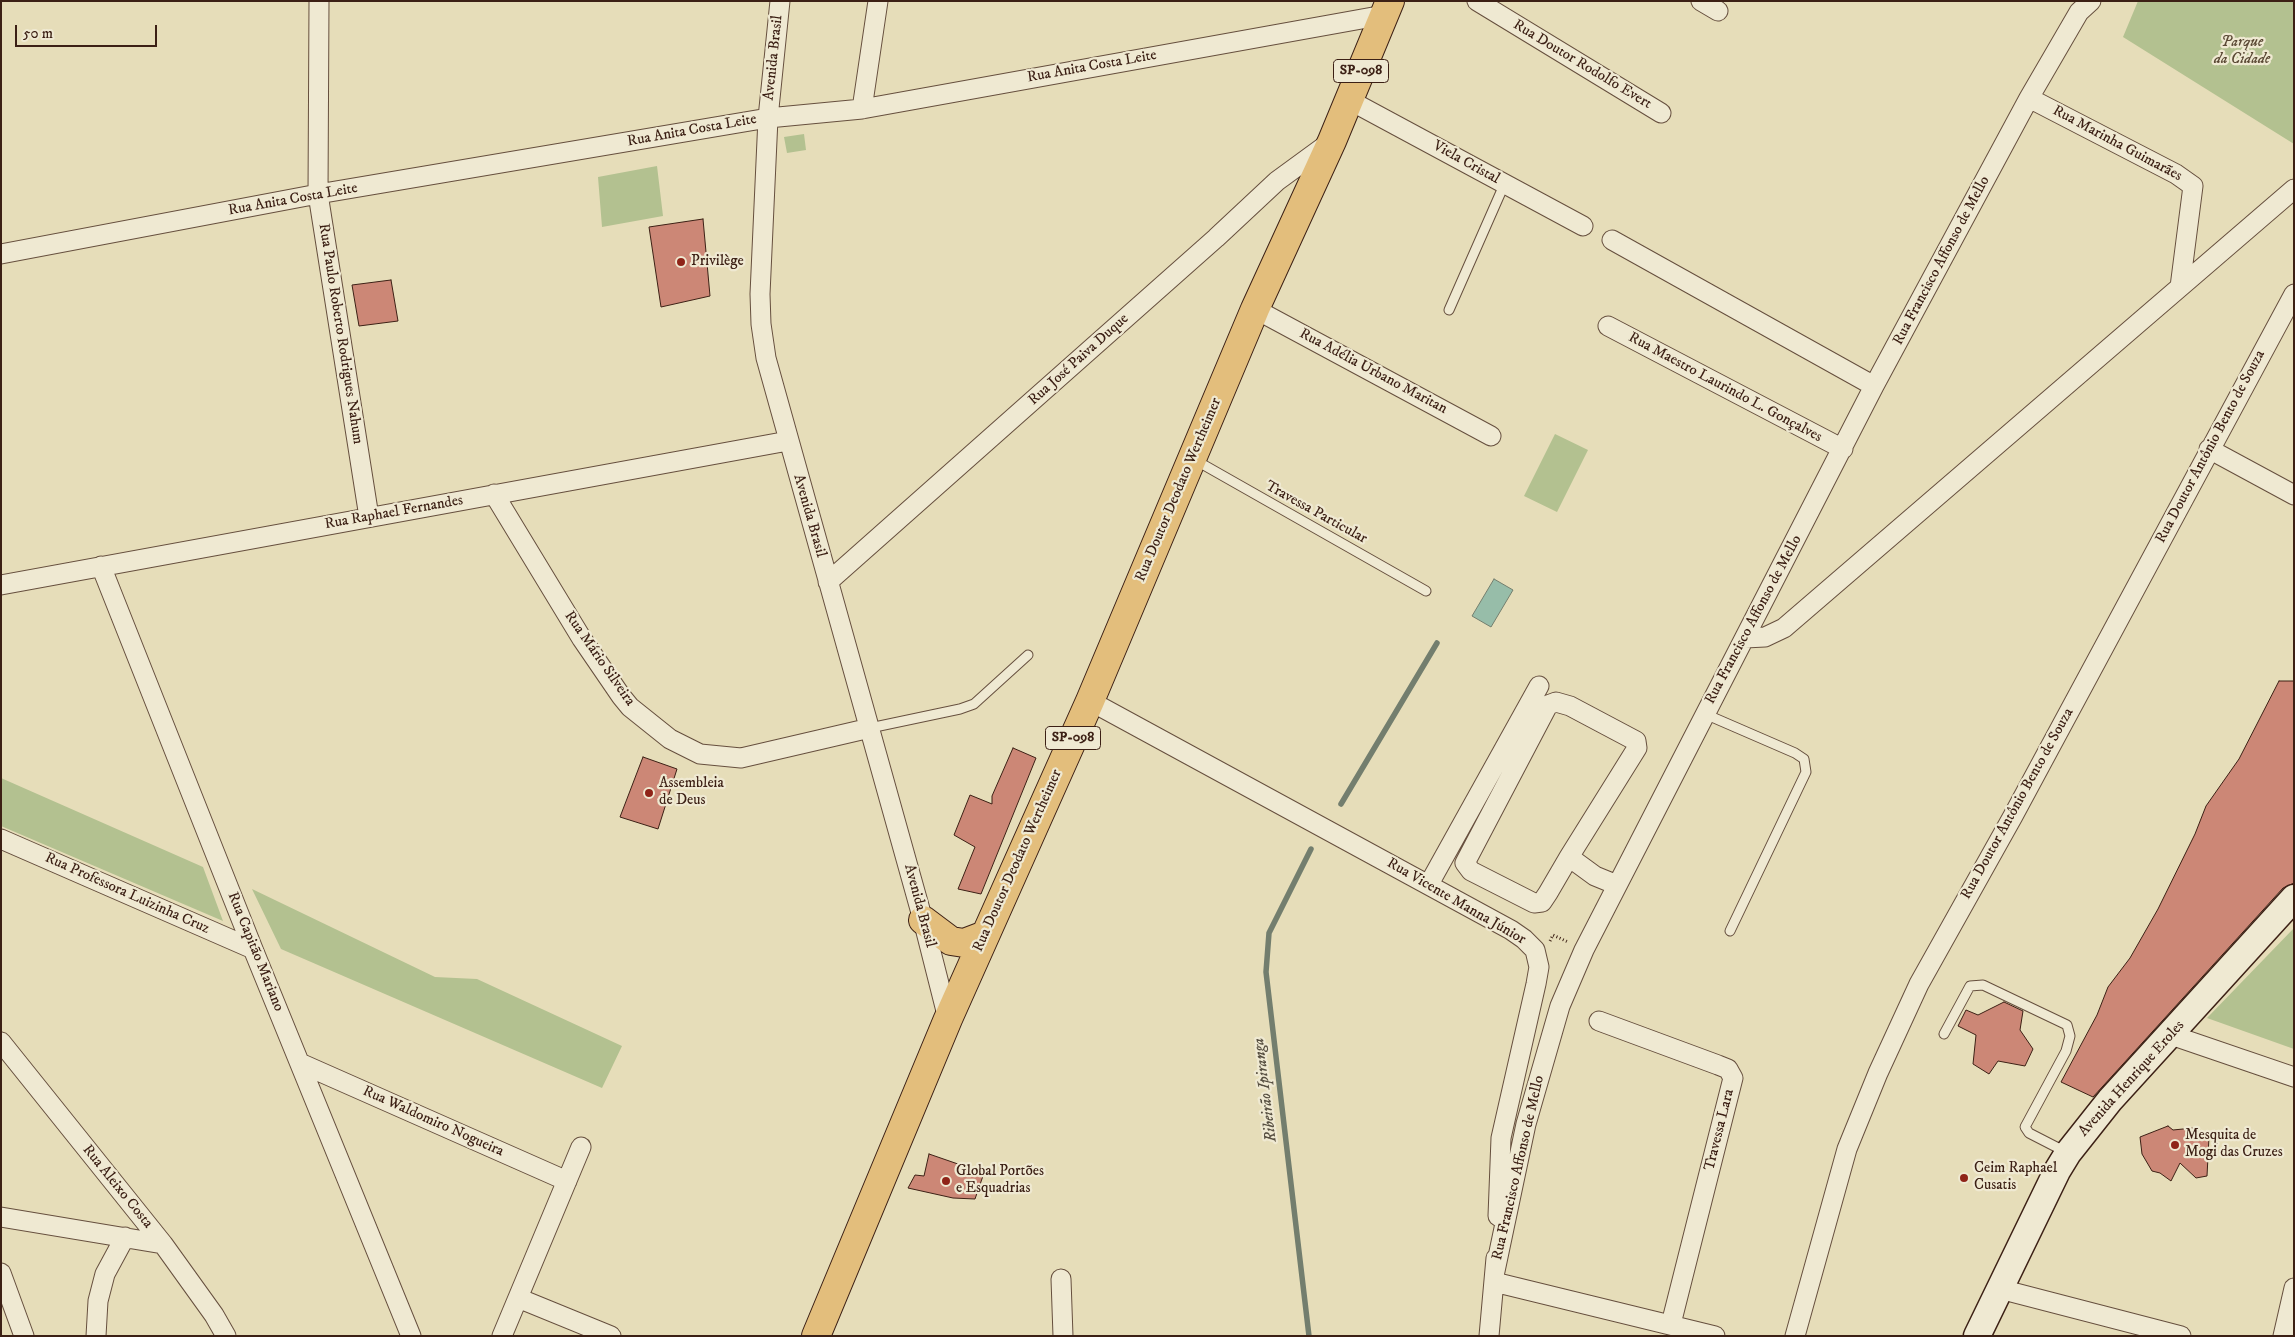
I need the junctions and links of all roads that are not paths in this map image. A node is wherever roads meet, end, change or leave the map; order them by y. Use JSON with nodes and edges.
{"nodes":[{"id":1,"x":319,"y":1,"type":"edge"},
{"id":2,"x":780,"y":1,"type":"edge"},
{"id":3,"x":878,"y":1,"type":"edge"},
{"id":4,"x":1478,"y":1,"type":"edge"},
{"id":5,"x":1701,"y":1,"type":"edge"},
{"id":6,"x":2091,"y":1,"type":"edge"},
{"id":7,"x":1387,"y":8,"type":"edge"},
{"id":8,"x":1718,"y":11,"type":"dead end"},
{"id":9,"x":2029,"y":98,"type":"junction"},
{"id":10,"x":1349,"y":100,"type":"junction"},
{"id":11,"x":862,"y":109,"type":"junction"},
{"id":12,"x":1661,"y":113,"type":"dead end"},
{"id":13,"x":768,"y":118,"type":"junction"},
{"id":14,"x":1332,"y":140,"type":"junction"},
{"id":15,"x":1504,"y":185,"type":"junction"},
{"id":16,"x":2294,"y":189,"type":"edge"},
{"id":17,"x":318,"y":194,"type":"junction"},
{"id":18,"x":1582,"y":226,"type":"dead end"},
{"id":19,"x":1612,"y":240,"type":"dead end"},
{"id":20,"x":1,"y":254,"type":"edge"},
{"id":21,"x":2180,"y":287,"type":"junction"},
{"id":22,"x":2294,"y":294,"type":"edge"},
{"id":23,"x":1256,"y":309,"type":"junction"},
{"id":24,"x":1449,"y":310,"type":"dead end"},
{"id":25,"x":1608,"y":326,"type":"dead end"},
{"id":26,"x":1874,"y":386,"type":"junction"},
{"id":27,"x":1491,"y":436,"type":"dead end"},
{"id":28,"x":788,"y":440,"type":"junction"},
{"id":29,"x":1843,"y":449,"type":"junction"},
{"id":30,"x":2209,"y":449,"type":"junction"},
{"id":31,"x":1193,"y":458,"type":"junction"},
{"id":32,"x":494,"y":494,"type":"junction"},
{"id":33,"x":2294,"y":495,"type":"edge"},
{"id":34,"x":369,"y":517,"type":"junction"},
{"id":35,"x":101,"y":566,"type":"junction"},
{"id":36,"x":828,"y":582,"type":"junction"},
{"id":37,"x":1,"y":585,"type":"edge"},
{"id":38,"x":1426,"y":590,"type":"dead end"},
{"id":39,"x":1745,"y":638,"type":"junction"},
{"id":40,"x":1028,"y":655,"type":"dead end"},
{"id":41,"x":1540,"y":686,"type":"dead end"},
{"id":42,"x":1090,"y":701,"type":"junction"},
{"id":43,"x":1705,"y":714,"type":"junction"},
{"id":44,"x":870,"y":728,"type":"junction"},
{"id":45,"x":1,"y":839,"type":"edge"},
{"id":46,"x":1569,"y":857,"type":"junction"},
{"id":47,"x":1429,"y":884,"type":"junction"},
{"id":48,"x":1617,"y":885,"type":"junction"},
{"id":49,"x":2294,"y":898,"type":"edge"},
{"id":50,"x":923,"y":920,"type":"junction"},
{"id":51,"x":1730,"y":931,"type":"dead end"},
{"id":52,"x":986,"y":935,"type":"junction"},
{"id":53,"x":253,"y":949,"type":"junction"},
{"id":54,"x":948,"y":1019,"type":"junction"},
{"id":55,"x":1599,"y":1021,"type":"dead end"},
{"id":56,"x":1944,"y":1034,"type":"dead end"},
{"id":57,"x":2172,"y":1034,"type":"junction"},
{"id":58,"x":1,"y":1042,"type":"edge"},
{"id":59,"x":300,"y":1063,"type":"junction"},
{"id":60,"x":2294,"y":1077,"type":"edge"},
{"id":61,"x":582,"y":1147,"type":"dead end"},
{"id":62,"x":2068,"y":1153,"type":"junction"},
{"id":63,"x":566,"y":1181,"type":"junction"},
{"id":64,"x":1,"y":1217,"type":"edge"},
{"id":65,"x":125,"y":1237,"type":"junction"},
{"id":66,"x":163,"y":1244,"type":"junction"},
{"id":67,"x":1,"y":1273,"type":"edge"},
{"id":68,"x":1495,"y":1276,"type":"junction"},
{"id":69,"x":1061,"y":1279,"type":"dead end"},
{"id":70,"x":2294,"y":1288,"type":"edge"},
{"id":71,"x":2000,"y":1289,"type":"junction"},
{"id":72,"x":518,"y":1298,"type":"junction"},
{"id":73,"x":1671,"y":1324,"type":"junction"},
{"id":74,"x":24,"y":1336,"type":"edge"},
{"id":75,"x":96,"y":1336,"type":"edge"},
{"id":76,"x":226,"y":1336,"type":"edge"},
{"id":77,"x":411,"y":1336,"type":"edge"},
{"id":78,"x":502,"y":1336,"type":"edge"},
{"id":79,"x":611,"y":1336,"type":"edge"},
{"id":80,"x":816,"y":1336,"type":"edge"},
{"id":81,"x":1063,"y":1336,"type":"edge"},
{"id":82,"x":1489,"y":1336,"type":"edge"},
{"id":83,"x":1715,"y":1336,"type":"edge"},
{"id":84,"x":1795,"y":1336,"type":"edge"},
{"id":85,"x":1978,"y":1336,"type":"edge"},
{"id":86,"x":2181,"y":1336,"type":"edge"},
{"id":87,"x":2283,"y":1336,"type":"edge"}],
"edges":[{"from":1,"to":17,"type":"street","name":"Rua Paulo Roberto Rodrigues Nahum"},
{"from":2,"to":13,"type":"street","name":"Avenida Brasil"},
{"from":3,"to":11,"type":"street"},
{"from":4,"to":12,"type":"street","name":"Rua Doutor Rodolfo Evert"},
{"from":5,"to":8,"type":"street"},
{"from":6,"to":9,"type":"street","name":"Rua Francisco Affonso de Mello"},
{"from":7,"to":10,"type":"main road","number":"SP-098"},
{"from":7,"to":11,"type":"street","name":"Rua Anita Costa Leite"},
{"from":9,"to":21,"type":"street","name":"Rua Marinha Guimarães"},
{"from":9,"to":26,"type":"street","name":"Rua Francisco Affonso de Mello"},
{"from":10,"to":14,"type":"main road","number":"SP-098"},
{"from":10,"to":15,"type":"street","name":"Viela Cristal"},
{"from":11,"to":13,"type":"street","name":"Rua Anita Costa Leite"},
{"from":13,"to":17,"type":"street","name":"Rua Anita Costa Leite"},
{"from":13,"to":28,"type":"street","name":"Avenida Brasil"},
{"from":14,"to":23,"type":"main road","name":"Rua Doutor Deodato Wertheimer","number":"SP-098"},
{"from":14,"to":36,"type":"street","name":"Rua José Paiva Duque"},
{"from":15,"to":18,"type":"street","name":"Viela Cristal"},
{"from":15,"to":24,"type":"lane"},
{"from":16,"to":21,"type":"street"},
{"from":17,"to":20,"type":"street","name":"Rua Anita Costa Leite"},
{"from":17,"to":34,"type":"street","name":"Rua Paulo Roberto Rodrigues Nahum"},
{"from":19,"to":26,"type":"street"},
{"from":21,"to":39,"type":"street"},
{"from":22,"to":30,"type":"street","name":"Rua Doutor Antônio Bento de Souza"},
{"from":23,"to":27,"type":"street","name":"Rua Adélia Urbano Maritan"},
{"from":23,"to":31,"type":"main road","name":"Rua Doutor Deodato Wertheimer","number":"SP-098"},
{"from":25,"to":29,"type":"street","name":"Rua Maestro Laurindo L. Gonçalves"},
{"from":26,"to":29,"type":"street","name":"Rua Francisco Affonso de Mello"},
{"from":28,"to":32,"type":"street","name":"Rua Raphael Fernandes"},
{"from":28,"to":36,"type":"street","name":"Avenida Brasil"},
{"from":29,"to":39,"type":"street","name":"Rua Francisco Affonso de Mello"},
{"from":30,"to":33,"type":"street"},
{"from":30,"to":84,"type":"street","name":"Rua Doutor Antônio Bento de Souza"},
{"from":31,"to":38,"type":"lane","name":"Travessa Particular"},
{"from":31,"to":42,"type":"main road","name":"Rua Doutor Deodato Wertheimer","number":"SP-098"},
{"from":32,"to":34,"type":"street","name":"Rua Raphael Fernandes"},
{"from":32,"to":44,"type":"street","name":"Rua Mário Silveira"},
{"from":34,"to":35,"type":"street","name":"Rua Raphael Fernandes"},
{"from":35,"to":37,"type":"street","name":"Rua Raphael Fernandes"},
{"from":35,"to":53,"type":"street","name":"Rua Capitão Mariano"},
{"from":36,"to":44,"type":"street","name":"Avenida Brasil"},
{"from":39,"to":43,"type":"street","name":"Rua Francisco Affonso de Mello"},
{"from":40,"to":44,"type":"lane"},
{"from":41,"to":47,"type":"street"},
{"from":42,"to":47,"type":"street","name":"Rua Vicente Manna Júnior"},
{"from":42,"to":52,"type":"main road","name":"Rua Doutor Deodato Wertheimer","number":"SP-098"},
{"from":43,"to":48,"type":"street","name":"Rua Francisco Affonso de Mello"},
{"from":43,"to":51,"type":"lane"},
{"from":44,"to":50,"type":"street","name":"Avenida Brasil"},
{"from":45,"to":53,"type":"street","name":"Rua Professora Luizinha Cruz"},
{"from":46,"to":46,"type":"street"},
{"from":46,"to":48,"type":"street"},
{"from":47,"to":68,"type":"street","name":"Rua Vicente Manna Júnior"},
{"from":48,"to":68,"type":"street","name":"Rua Francisco Affonso de Mello"},
{"from":49,"to":57,"type":"main road","name":"Avenida Henrique Eroles"},
{"from":50,"to":52,"type":"main road"},
{"from":50,"to":54,"type":"street","name":"Avenida Brasil"},
{"from":52,"to":54,"type":"main road","name":"Rua Doutor Deodato Wertheimer","number":"SP-098"},
{"from":53,"to":59,"type":"street","name":"Rua Capitão Mariano"},
{"from":54,"to":80,"type":"main road","name":"Rua Doutor Deodato Wertheimer","number":"SP-098"},
{"from":55,"to":73,"type":"street","name":"Travessa Lara"},
{"from":56,"to":62,"type":"lane"},
{"from":57,"to":60,"type":"street"},
{"from":57,"to":62,"type":"main road","name":"Avenida Henrique Eroles"},
{"from":58,"to":66,"type":"street","name":"Rua Aleixo Costa"},
{"from":59,"to":63,"type":"street","name":"Rua Waldomiro Nogueira"},
{"from":59,"to":77,"type":"street","name":"Rua Capitão Mariano"},
{"from":61,"to":63,"type":"street"},
{"from":62,"to":71,"type":"main road","name":"Avenida Henrique Eroles"},
{"from":63,"to":72,"type":"street"},
{"from":64,"to":65,"type":"street"},
{"from":65,"to":66,"type":"street"},
{"from":65,"to":75,"type":"street"},
{"from":66,"to":76,"type":"street","name":"Rua Aleixo Costa"},
{"from":67,"to":74,"type":"street"},
{"from":68,"to":73,"type":"street"},
{"from":68,"to":82,"type":"street"},
{"from":69,"to":81,"type":"street"},
{"from":70,"to":87,"type":"street"},
{"from":71,"to":85,"type":"main road","name":"Avenida Henrique Eroles"},
{"from":71,"to":86,"type":"street"},
{"from":72,"to":78,"type":"street"},
{"from":72,"to":79,"type":"street"},
{"from":73,"to":83,"type":"street"}]}
